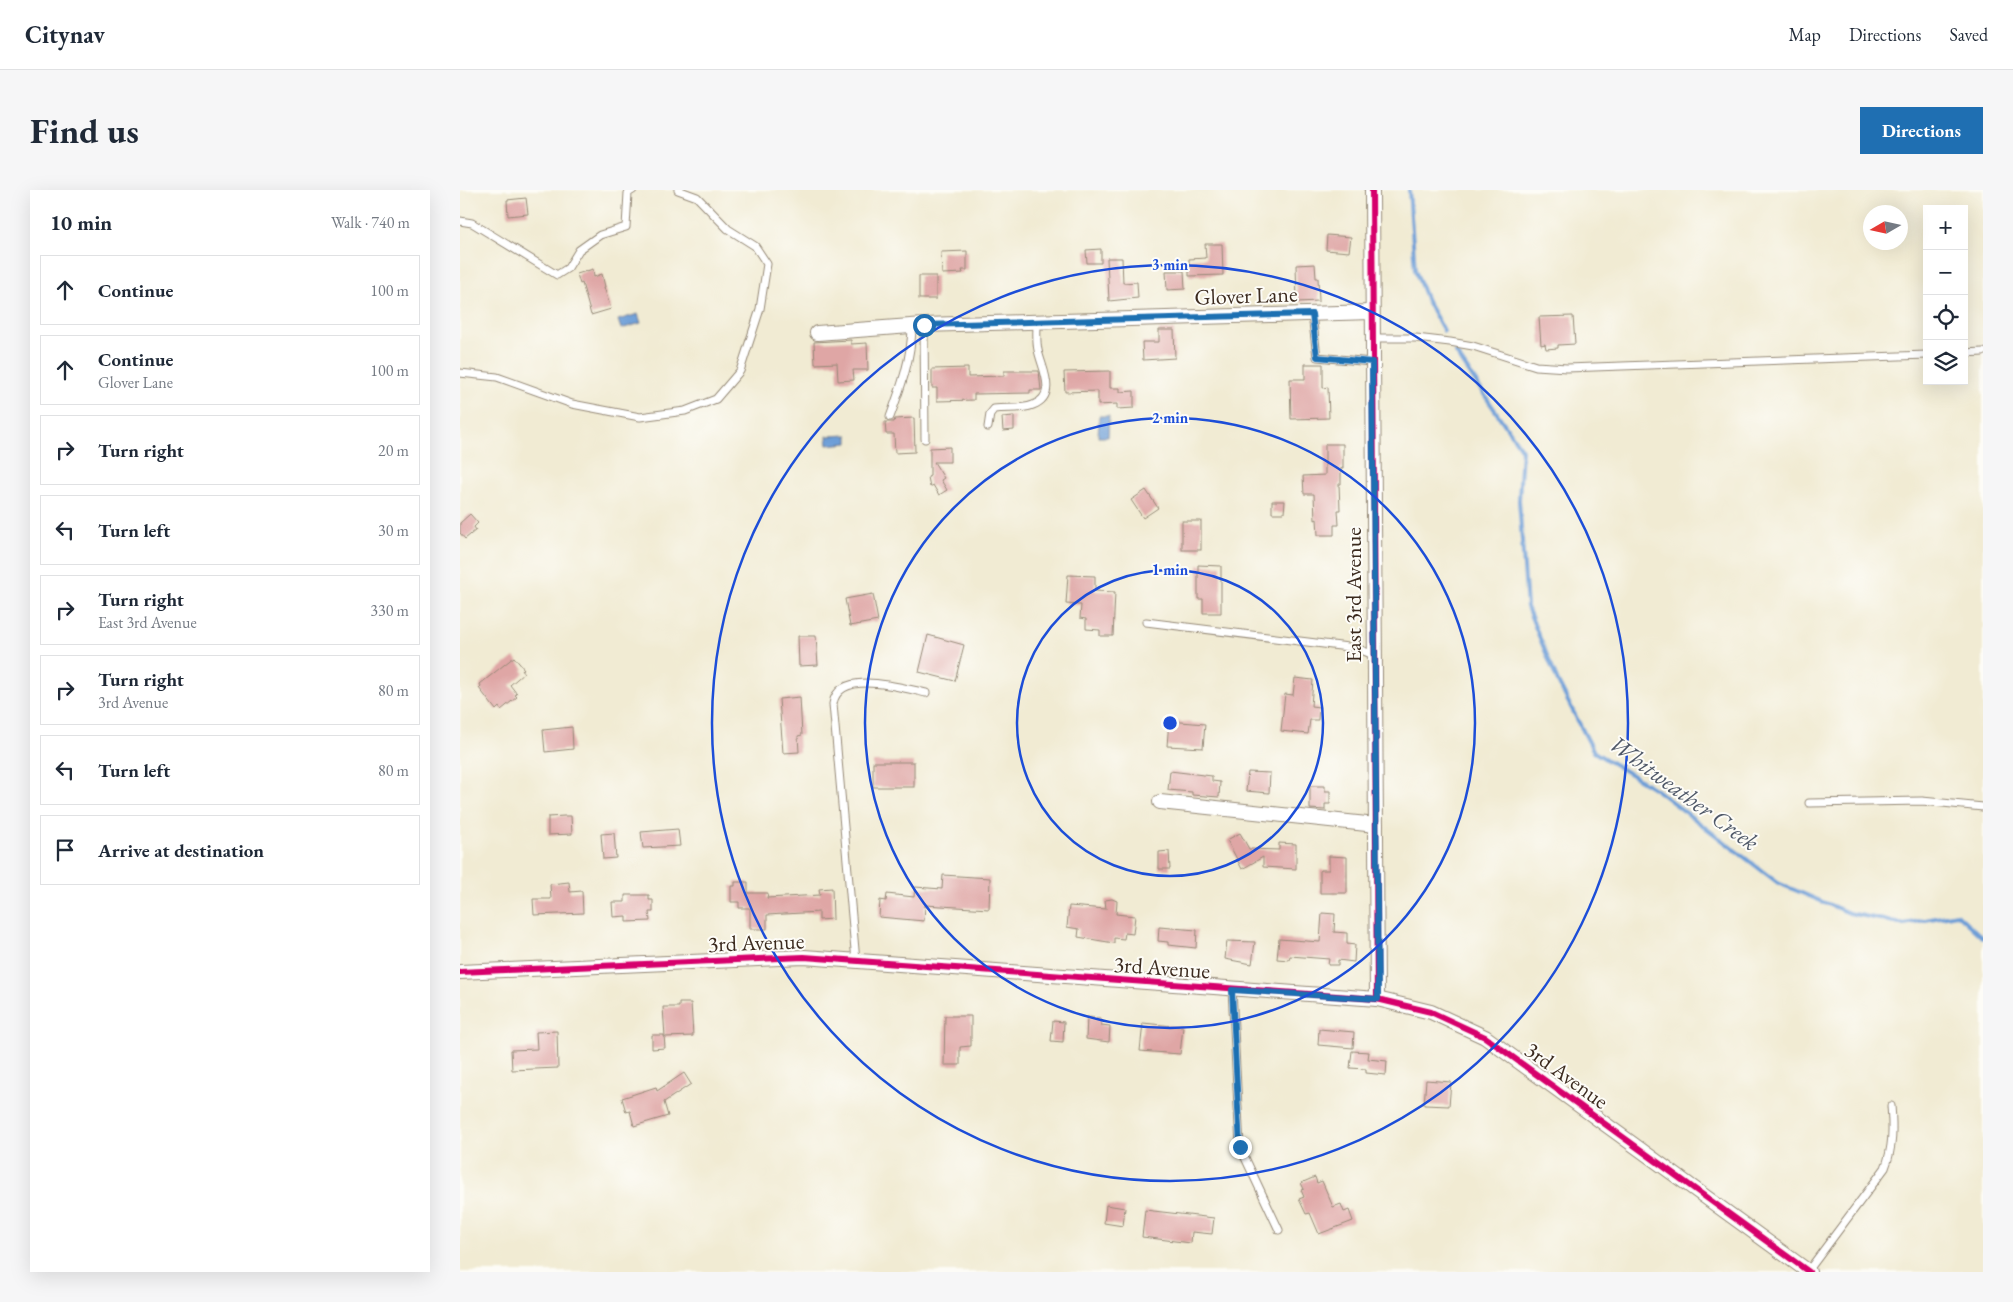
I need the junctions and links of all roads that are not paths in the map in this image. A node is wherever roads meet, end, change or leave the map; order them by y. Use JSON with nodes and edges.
{"nodes":[{"id":1,"x":633,"y":190,"type":"edge"},
{"id":2,"x":678,"y":190,"type":"edge"},
{"id":3,"x":1372,"y":190,"type":"edge"},
{"id":4,"x":460,"y":220,"type":"edge"},
{"id":5,"x":1372,"y":312,"type":"junction"},
{"id":6,"x":1312,"y":314,"type":"junction"},
{"id":7,"x":1037,"y":322,"type":"junction"},
{"id":8,"x":918,"y":325,"type":"junction"},
{"id":9,"x":817,"y":333,"type":"dead end"},
{"id":10,"x":1372,"y":338,"type":"junction"},
{"id":11,"x":1983,"y":352,"type":"edge"},
{"id":12,"x":1968,"y":353,"type":"edge"},
{"id":13,"x":1923,"y":355,"type":"edge"},
{"id":14,"x":1372,"y":362,"type":"junction"},
{"id":15,"x":460,"y":374,"type":"edge"},
{"id":16,"x":890,"y":417,"type":"dead end"},
{"id":17,"x":988,"y":426,"type":"dead end"},
{"id":18,"x":925,"y":438,"type":"dead end"},
{"id":19,"x":1146,"y":622,"type":"dead end"},
{"id":20,"x":1374,"y":655,"type":"junction"},
{"id":21,"x":926,"y":693,"type":"dead end"},
{"id":22,"x":1160,"y":802,"type":"dead end"},
{"id":23,"x":1809,"y":803,"type":"dead end"},
{"id":24,"x":1983,"y":807,"type":"edge"},
{"id":25,"x":1376,"y":825,"type":"junction"},
{"id":26,"x":856,"y":961,"type":"junction"},
{"id":27,"x":460,"y":972,"type":"edge"},
{"id":28,"x":1232,"y":990,"type":"junction"},
{"id":29,"x":1378,"y":999,"type":"junction"},
{"id":30,"x":1891,"y":1106,"type":"dead end"},
{"id":31,"x":1279,"y":1230,"type":"dead end"},
{"id":32,"x":1808,"y":1272,"type":"edge"}],
"edges":[{"from":1,"to":4,"type":"lane"},
{"from":2,"to":15,"type":"lane"},
{"from":3,"to":5,"type":"street","name":"East 3rd Avenue"},
{"from":5,"to":6,"type":"street","name":"Glover Lane"},
{"from":5,"to":10,"type":"street","name":"East 3rd Avenue"},
{"from":6,"to":7,"type":"street","name":"Glover Lane"},
{"from":6,"to":14,"type":"lane"},
{"from":7,"to":8,"type":"street","name":"Glover Lane"},
{"from":7,"to":17,"type":"lane"},
{"from":8,"to":9,"type":"street","name":"Glover Lane"},
{"from":8,"to":16,"type":"lane"},
{"from":8,"to":18,"type":"lane"},
{"from":10,"to":13,"type":"lane"},
{"from":10,"to":14,"type":"street","name":"East 3rd Avenue"},
{"from":11,"to":12,"type":"lane"},
{"from":14,"to":20,"type":"street","name":"East 3rd Avenue"},
{"from":19,"to":20,"type":"lane"},
{"from":20,"to":25,"type":"street","name":"East 3rd Avenue"},
{"from":21,"to":26,"type":"lane"},
{"from":22,"to":25,"type":"street"},
{"from":23,"to":24,"type":"lane"},
{"from":25,"to":29,"type":"street","name":"East 3rd Avenue"},
{"from":26,"to":27,"type":"street","name":"3rd Avenue"},
{"from":26,"to":28,"type":"street","name":"3rd Avenue"},
{"from":28,"to":29,"type":"street","name":"3rd Avenue"},
{"from":28,"to":31,"type":"lane"},
{"from":29,"to":32,"type":"street","name":"3rd Avenue"},
{"from":30,"to":32,"type":"lane"}]}
